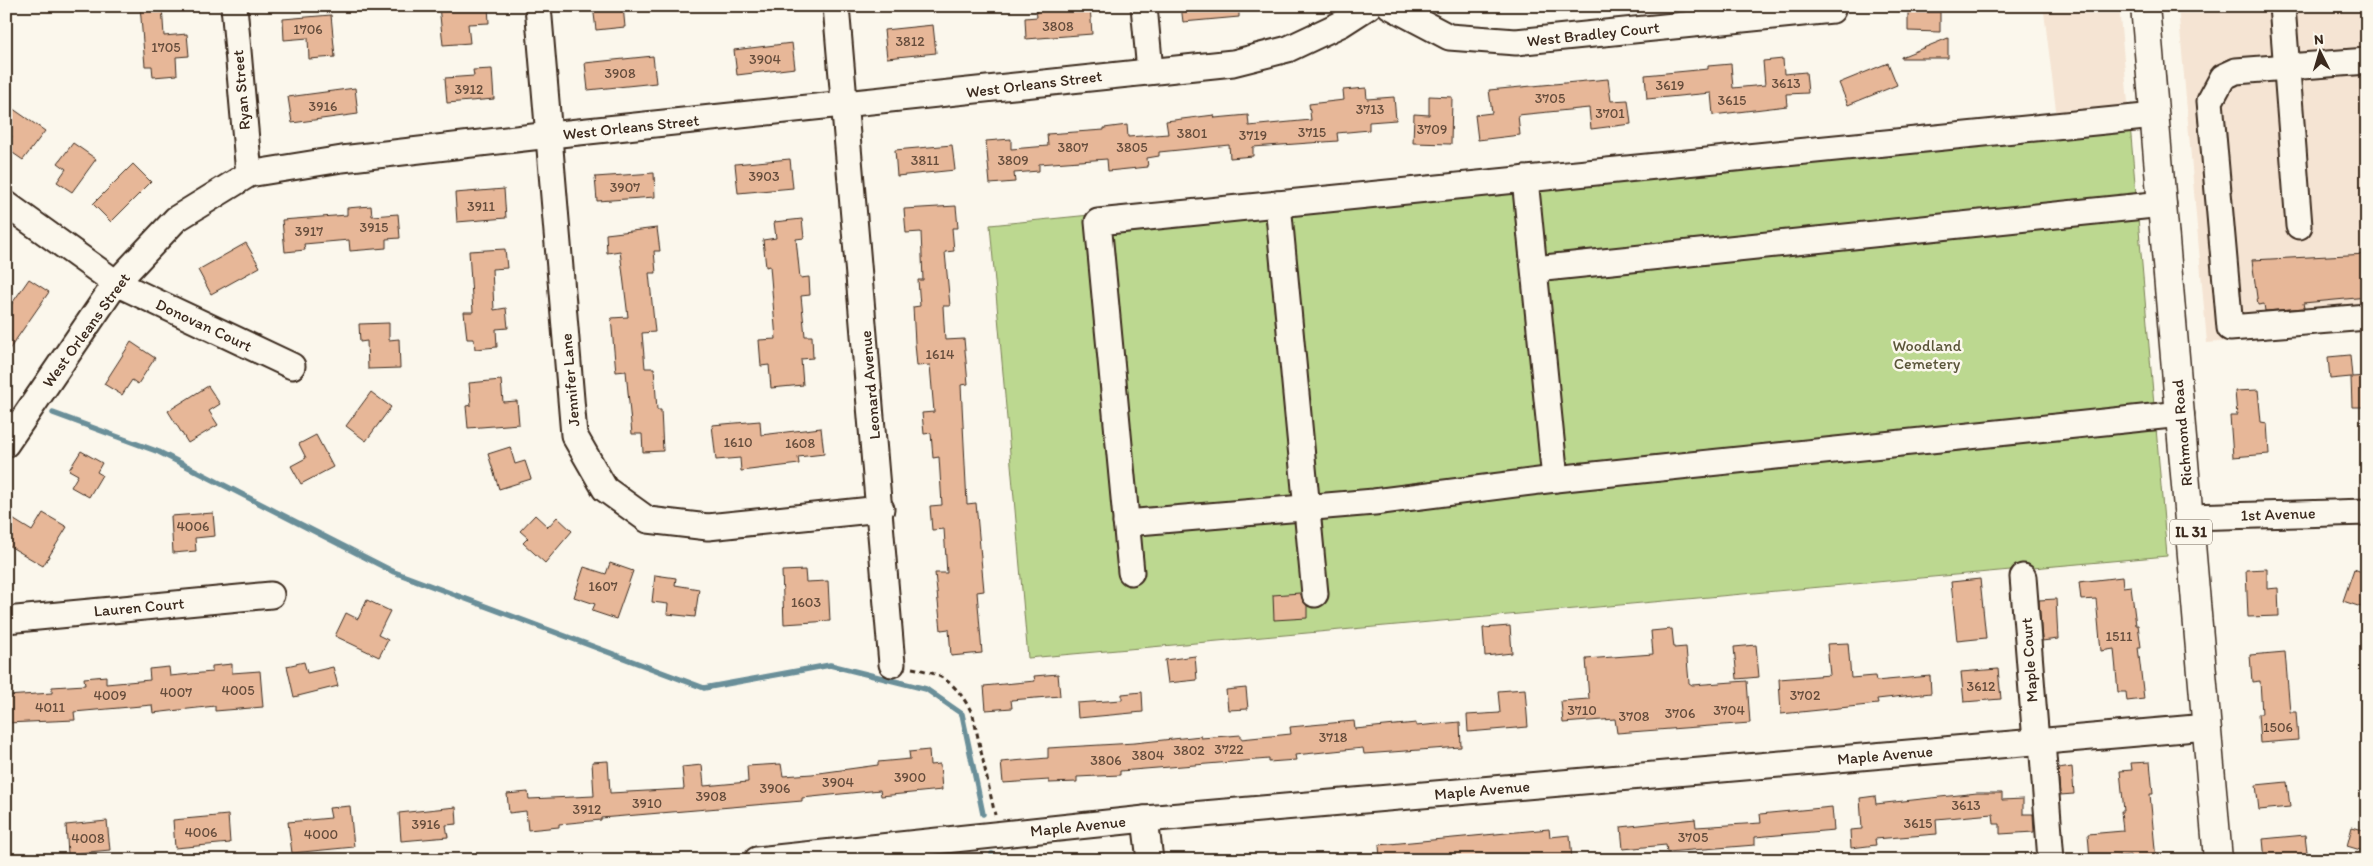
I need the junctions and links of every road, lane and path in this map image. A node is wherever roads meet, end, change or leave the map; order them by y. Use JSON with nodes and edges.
{"nodes":[{"id":1,"x":234,"y":6,"type":"edge"},
{"id":2,"x":538,"y":6,"type":"edge"},
{"id":3,"x":836,"y":6,"type":"edge"},
{"id":4,"x":1144,"y":6,"type":"edge"},
{"id":5,"x":1369,"y":6,"type":"edge"},
{"id":6,"x":1390,"y":6,"type":"edge"},
{"id":7,"x":2145,"y":6,"type":"edge"},
{"id":8,"x":2282,"y":6,"type":"edge"},
{"id":9,"x":1832,"y":10,"type":"dead end"},
{"id":10,"x":2367,"y":61,"type":"edge"},
{"id":11,"x":2286,"y":67,"type":"junction"},
{"id":12,"x":1150,"y":71,"type":"junction"},
{"id":13,"x":846,"y":106,"type":"junction"},
{"id":14,"x":2155,"y":116,"type":"junction"},
{"id":15,"x":550,"y":135,"type":"junction"},
{"id":16,"x":249,"y":174,"type":"junction"},
{"id":17,"x":1525,"y":179,"type":"junction"},
{"id":18,"x":6,"y":204,"type":"edge"},
{"id":19,"x":1278,"y":204,"type":"junction"},
{"id":20,"x":2163,"y":204,"type":"junction"},
{"id":21,"x":2298,"y":226,"type":"dead end"},
{"id":22,"x":1535,"y":268,"type":"junction"},
{"id":23,"x":116,"y":283,"type":"junction"},
{"id":24,"x":2367,"y":317,"type":"edge"},
{"id":25,"x":292,"y":366,"type":"dead end"},
{"id":26,"x":2181,"y":414,"type":"junction"},
{"id":27,"x":6,"y":444,"type":"edge"},
{"id":28,"x":1555,"y":479,"type":"junction"},
{"id":29,"x":1305,"y":507,"type":"junction"},
{"id":30,"x":881,"y":509,"type":"junction"},
{"id":31,"x":2367,"y":512,"type":"edge"},
{"id":32,"x":2190,"y":518,"type":"junction"},
{"id":33,"x":1126,"y":523,"type":"junction"},
{"id":34,"x":1131,"y":572,"type":"dead end"},
{"id":35,"x":2023,"y":578,"type":"dead end"},
{"id":36,"x":1315,"y":594,"type":"dead end"},
{"id":37,"x":271,"y":595,"type":"dead end"},
{"id":38,"x":6,"y":620,"type":"edge"},
{"id":39,"x":892,"y":664,"type":"joint"},
{"id":40,"x":2207,"y":727,"type":"junction"},
{"id":41,"x":2039,"y":742,"type":"junction"},
{"id":42,"x":1145,"y":819,"type":"junction"},
{"id":43,"x":1000,"y":834,"type":"junction"},
{"id":44,"x":821,"y":857,"type":"edge"},
{"id":45,"x":757,"y":860,"type":"edge"},
{"id":46,"x":1150,"y":860,"type":"edge"},
{"id":47,"x":2051,"y":860,"type":"edge"},
{"id":48,"x":2218,"y":860,"type":"edge"}],
"edges":[{"from":1,"to":16,"type":"street","name":"Ryan Street"},
{"from":2,"to":15,"type":"street","name":"Jennifer Lane"},
{"from":3,"to":13,"type":"street","name":"Leonard Avenue"},
{"from":4,"to":12,"type":"street"},
{"from":5,"to":12,"type":"street","name":"West Orleans Street"},
{"from":6,"to":9,"type":"street","name":"West Bradley Court"},
{"from":7,"to":14,"type":"main road","name":"Richmond Road","number":"IL 31"},
{"from":8,"to":11,"type":"street"},
{"from":10,"to":11,"type":"street"},
{"from":11,"to":21,"type":"street"},
{"from":11,"to":24,"type":"street"},
{"from":12,"to":13,"type":"street","name":"West Orleans Street"},
{"from":13,"to":15,"type":"street","name":"West Orleans Street"},
{"from":13,"to":30,"type":"street","name":"Leonard Avenue"},
{"from":14,"to":17,"type":"street"},
{"from":14,"to":20,"type":"main road","name":"Richmond Road","number":"IL 31"},
{"from":15,"to":16,"type":"street","name":"West Orleans Street"},
{"from":15,"to":30,"type":"street","name":"Jennifer Lane"},
{"from":16,"to":23,"type":"street","name":"West Orleans Street"},
{"from":17,"to":19,"type":"street"},
{"from":17,"to":22,"type":"street"},
{"from":18,"to":23,"type":"street","name":"Donovan Court"},
{"from":19,"to":29,"type":"street"},
{"from":19,"to":33,"type":"street"},
{"from":20,"to":22,"type":"street"},
{"from":20,"to":26,"type":"main road","name":"Richmond Road","number":"IL 31"},
{"from":22,"to":28,"type":"street"},
{"from":23,"to":25,"type":"street","name":"Donovan Court"},
{"from":23,"to":27,"type":"street","name":"West Orleans Street"},
{"from":26,"to":28,"type":"street"},
{"from":26,"to":32,"type":"main road","name":"Richmond Road","number":"IL 31"},
{"from":28,"to":29,"type":"street"},
{"from":29,"to":33,"type":"street"},
{"from":29,"to":36,"type":"street"},
{"from":30,"to":39,"type":"street","name":"Leonard Avenue"},
{"from":31,"to":32,"type":"street","name":"1st Avenue"},
{"from":32,"to":40,"type":"main road","name":"Richmond Road","number":"IL 31"},
{"from":33,"to":34,"type":"street"},
{"from":35,"to":41,"type":"street","name":"Maple Court"},
{"from":37,"to":38,"type":"street","name":"Lauren Court"},
{"from":39,"to":43,"type":"path"},
{"from":40,"to":41,"type":"street","name":"Maple Avenue"},
{"from":40,"to":48,"type":"main road","name":"Richmond Road","number":"IL 31"},
{"from":41,"to":42,"type":"street","name":"Maple Avenue"},
{"from":41,"to":47,"type":"street","name":"Maple Court"},
{"from":42,"to":43,"type":"street","name":"Maple Avenue"},
{"from":42,"to":46,"type":"street"},
{"from":43,"to":44,"type":"street","name":"Maple Avenue"},
{"from":44,"to":45,"type":"street","name":"Maple Avenue"}]}
